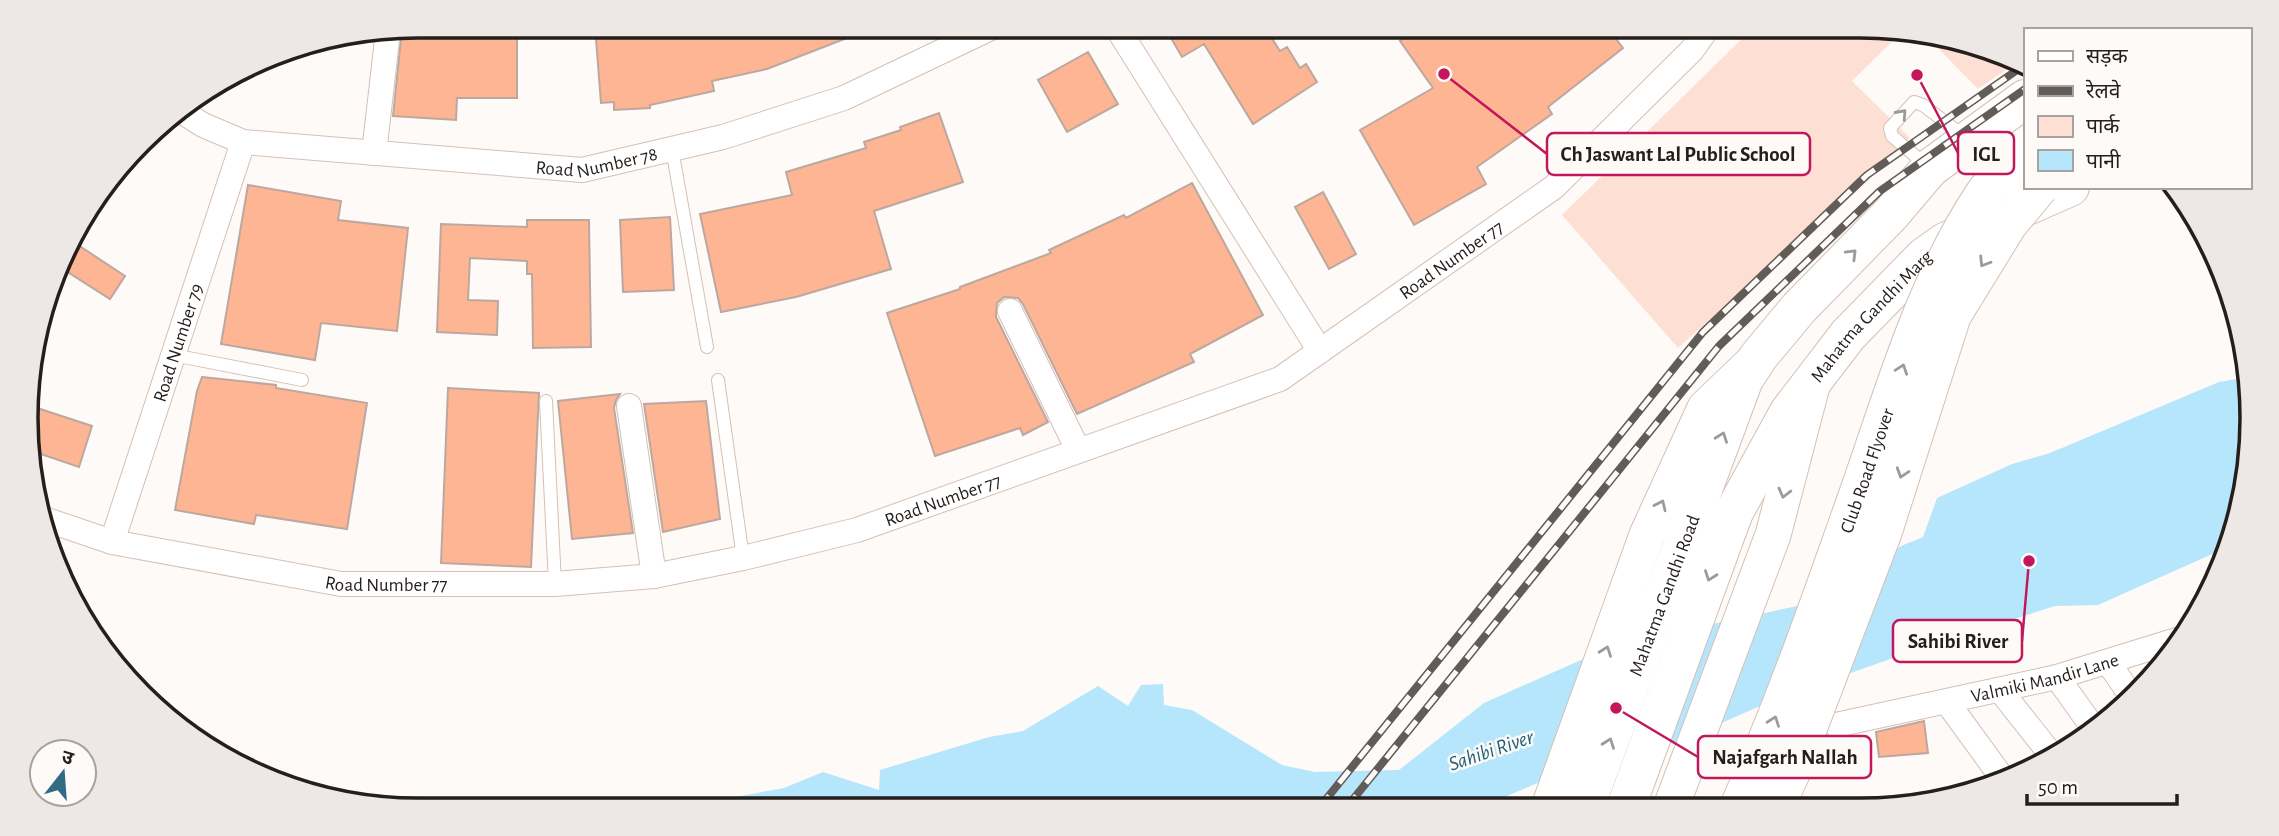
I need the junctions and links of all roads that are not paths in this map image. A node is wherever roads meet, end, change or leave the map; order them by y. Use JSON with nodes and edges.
{"nodes":[{"id":1,"x":970,"y":38,"type":"edge"},
{"id":2,"x":1124,"y":38,"type":"edge"},
{"id":3,"x":1700,"y":38,"type":"edge"},
{"id":4,"x":387,"y":40,"type":"edge"},
{"id":5,"x":2024,"y":100,"type":"edge"},
{"id":6,"x":189,"y":116,"type":"edge"},
{"id":7,"x":1969,"y":139,"type":"junction"},
{"id":8,"x":243,"y":142,"type":"junction"},
{"id":9,"x":671,"y":149,"type":"junction"},
{"id":10,"x":2024,"y":152,"type":"edge"},
{"id":11,"x":374,"y":153,"type":"junction"},
{"id":12,"x":1930,"y":168,"type":"junction"},
{"id":13,"x":2037,"y":189,"type":"edge"},
{"id":14,"x":2065,"y":189,"type":"edge"},
{"id":15,"x":1010,"y":311,"type":"dead end"},
{"id":16,"x":707,"y":347,"type":"dead end"},
{"id":17,"x":1320,"y":351,"type":"junction"},
{"id":18,"x":173,"y":355,"type":"junction"},
{"id":19,"x":1759,"y":356,"type":"junction"},
{"id":20,"x":1814,"y":379,"type":"junction"},
{"id":21,"x":302,"y":380,"type":"dead end"},
{"id":22,"x":718,"y":380,"type":"dead end"},
{"id":23,"x":546,"y":401,"type":"dead end"},
{"id":24,"x":629,"y":406,"type":"dead end"},
{"id":25,"x":1078,"y":450,"type":"junction"},
{"id":26,"x":1716,"y":507,"type":"junction"},
{"id":27,"x":53,"y":522,"type":"edge"},
{"id":28,"x":112,"y":542,"type":"junction"},
{"id":29,"x":743,"y":558,"type":"junction"},
{"id":30,"x":654,"y":576,"type":"junction"},
{"id":31,"x":555,"y":584,"type":"junction"},
{"id":32,"x":2166,"y":643,"type":"edge"},
{"id":33,"x":2108,"y":662,"type":"junction"},
{"id":34,"x":2057,"y":677,"type":"junction"},
{"id":35,"x":2126,"y":689,"type":"edge"},
{"id":36,"x":2000,"y":690,"type":"junction"},
{"id":37,"x":1947,"y":702,"type":"junction"},
{"id":38,"x":2089,"y":722,"type":"edge"},
{"id":39,"x":1836,"y":725,"type":"dead end"},
{"id":40,"x":2047,"y":749,"type":"edge"},
{"id":41,"x":1998,"y":772,"type":"edge"},
{"id":42,"x":1552,"y":798,"type":"edge"},
{"id":43,"x":1589,"y":798,"type":"edge"},
{"id":44,"x":1629,"y":798,"type":"edge"},
{"id":45,"x":1674,"y":798,"type":"edge"},
{"id":46,"x":1743,"y":798,"type":"edge"},
{"id":47,"x":1779,"y":798,"type":"edge"}],
"edges":[{"from":1,"to":9,"type":"street","name":"Road Number 78"},
{"from":2,"to":17,"type":"street"},
{"from":3,"to":17,"type":"street","name":"Road Number 77"},
{"from":4,"to":11,"type":"street"},
{"from":5,"to":7,"type":"main road"},
{"from":6,"to":8,"type":"street","name":"Road Number 78"},
{"from":7,"to":12,"type":"main road"},
{"from":12,"to":7,"type":"lane","one_way":true},
{"from":8,"to":11,"type":"street","name":"Road Number 78"},
{"from":8,"to":18,"type":"street","name":"Road Number 79"},
{"from":9,"to":11,"type":"street","name":"Road Number 78"},
{"from":9,"to":16,"type":"lane"},
{"from":46,"to":10,"type":"main road","name":"Club Road Flyover","one_way":true,"bridge":true},
{"from":19,"to":12,"type":"main road","one_way":true},
{"from":13,"to":47,"type":"main road","name":"Club Road Flyover","one_way":true,"bridge":true},
{"from":14,"to":20,"type":"main road","name":"Mahatma Gandhi Marg"},
{"from":15,"to":25,"type":"street"},
{"from":17,"to":25,"type":"street","name":"Road Number 77"},
{"from":18,"to":21,"type":"lane"},
{"from":18,"to":28,"type":"street","name":"Road Number 79"},
{"from":26,"to":19,"type":"main road","one_way":true},
{"from":42,"to":19,"type":"main road","one_way":true},
{"from":20,"to":26,"type":"main road","name":"Mahatma Gandhi Marg"},
{"from":20,"to":45,"type":"main road","one_way":true},
{"from":22,"to":29,"type":"lane"},
{"from":23,"to":31,"type":"lane"},
{"from":24,"to":30,"type":"street"},
{"from":25,"to":29,"type":"street","name":"Road Number 77"},
{"from":43,"to":26,"type":"main road","name":"Mahatma Gandhi Road","one_way":true},
{"from":26,"to":44,"type":"main road","name":"Mahatma Gandhi Road","one_way":true},
{"from":27,"to":28,"type":"street","name":"Road Number 77"},
{"from":28,"to":31,"type":"street","name":"Road Number 77"},
{"from":29,"to":30,"type":"street","name":"Road Number 77"},
{"from":30,"to":31,"type":"street","name":"Road Number 77"},
{"from":32,"to":33,"type":"street","name":"Valmiki Mandir Lane"},
{"from":33,"to":34,"type":"street","name":"Valmiki Mandir Lane"},
{"from":33,"to":35,"type":"street"},
{"from":34,"to":36,"type":"street","name":"Valmiki Mandir Lane"},
{"from":34,"to":38,"type":"street"},
{"from":36,"to":37,"type":"street","name":"Valmiki Mandir Lane"},
{"from":36,"to":40,"type":"street"},
{"from":37,"to":39,"type":"street","name":"Valmiki Mandir Lane"},
{"from":37,"to":41,"type":"street"}]}
